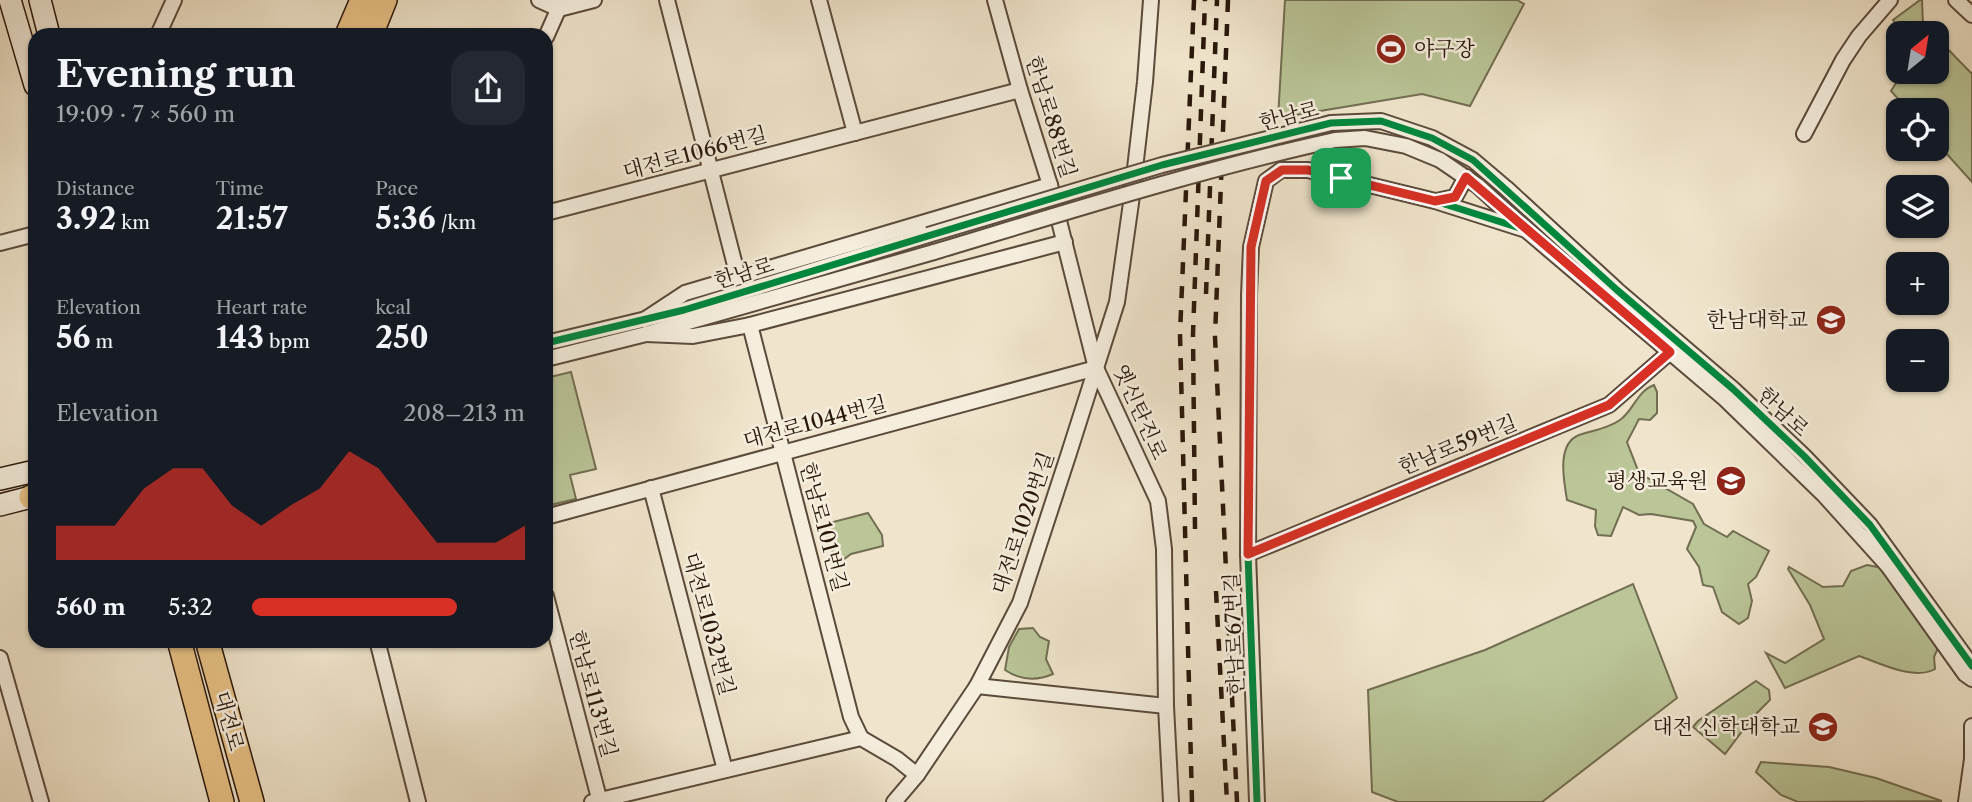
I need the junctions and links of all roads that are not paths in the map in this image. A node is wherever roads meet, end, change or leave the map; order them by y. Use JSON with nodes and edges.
{"nodes":[{"id":1,"x":10,"y":0,"type":"edge"},
{"id":2,"x":40,"y":0,"type":"edge"},
{"id":3,"x":174,"y":0,"type":"edge"},
{"id":4,"x":362,"y":0,"type":"edge"},
{"id":5,"x":385,"y":0,"type":"edge"},
{"id":6,"x":539,"y":0,"type":"edge"},
{"id":7,"x":594,"y":0,"type":"edge"},
{"id":8,"x":667,"y":0,"type":"edge"},
{"id":9,"x":819,"y":0,"type":"edge"},
{"id":10,"x":995,"y":0,"type":"edge"},
{"id":11,"x":1151,"y":0,"type":"edge"},
{"id":12,"x":1890,"y":0,"type":"edge"},
{"id":13,"x":1956,"y":0,"type":"edge"},
{"id":14,"x":561,"y":4,"type":"edge"},
{"id":15,"x":1972,"y":15,"type":"edge"},
{"id":16,"x":47,"y":28,"type":"edge"},
{"id":17,"x":161,"y":28,"type":"edge"},
{"id":18,"x":350,"y":28,"type":"edge"},
{"id":19,"x":374,"y":28,"type":"edge"},
{"id":20,"x":550,"y":28,"type":"edge"},
{"id":21,"x":28,"y":61,"type":"edge"},
{"id":22,"x":1020,"y":90,"type":"junction"},
{"id":23,"x":855,"y":133,"type":"junction"},
{"id":24,"x":1804,"y":134,"type":"dead end"},
{"id":25,"x":710,"y":171,"type":"junction"},
{"id":26,"x":1466,"y":177,"type":"junction"},
{"id":27,"x":1050,"y":185,"type":"junction"},
{"id":28,"x":1435,"y":201,"type":"junction"},
{"id":29,"x":553,"y":212,"type":"edge"},
{"id":30,"x":1526,"y":230,"type":"junction"},
{"id":31,"x":28,"y":236,"type":"edge"},
{"id":32,"x":1065,"y":242,"type":"junction"},
{"id":33,"x":0,"y":243,"type":"edge"},
{"id":34,"x":738,"y":277,"type":"junction"},
{"id":35,"x":750,"y":325,"type":"junction"},
{"id":36,"x":645,"y":327,"type":"junction"},
{"id":37,"x":553,"y":342,"type":"edge"},
{"id":38,"x":1670,"y":352,"type":"junction"},
{"id":39,"x":553,"y":357,"type":"edge"},
{"id":40,"x":1096,"y":368,"type":"junction"},
{"id":41,"x":783,"y":453,"type":"junction"},
{"id":42,"x":28,"y":472,"type":"edge"},
{"id":43,"x":0,"y":479,"type":"edge"},
{"id":44,"x":651,"y":488,"type":"junction"},
{"id":45,"x":28,"y":498,"type":"edge"},
{"id":46,"x":0,"y":506,"type":"edge"},
{"id":47,"x":553,"y":515,"type":"edge"},
{"id":48,"x":1248,"y":554,"type":"junction"},
{"id":49,"x":553,"y":624,"type":"edge"},
{"id":50,"x":181,"y":648,"type":"edge"},
{"id":51,"x":209,"y":648,"type":"edge"},
{"id":52,"x":379,"y":648,"type":"edge"},
{"id":53,"x":0,"y":658,"type":"edge"},
{"id":54,"x":1972,"y":666,"type":"edge"},
{"id":55,"x":1972,"y":679,"type":"edge"},
{"id":56,"x":977,"y":686,"type":"junction"},
{"id":57,"x":1166,"y":706,"type":"junction"},
{"id":58,"x":1972,"y":726,"type":"edge"},
{"id":59,"x":861,"y":738,"type":"junction"},
{"id":60,"x":725,"y":770,"type":"junction"},
{"id":61,"x":917,"y":775,"type":"junction"},
{"id":62,"x":597,"y":801,"type":"edge"},
{"id":63,"x":41,"y":802,"type":"edge"},
{"id":64,"x":222,"y":802,"type":"edge"},
{"id":65,"x":252,"y":802,"type":"edge"},
{"id":66,"x":418,"y":802,"type":"edge"},
{"id":67,"x":894,"y":802,"type":"edge"},
{"id":68,"x":1171,"y":802,"type":"edge"},
{"id":69,"x":1257,"y":802,"type":"edge"},
{"id":70,"x":1965,"y":802,"type":"edge"}],
"edges":[{"from":1,"to":21,"type":"main road"},
{"from":2,"to":16,"type":"main road"},
{"from":3,"to":17,"type":"street"},
{"from":4,"to":18,"type":"main road"},
{"from":5,"to":19,"type":"main road"},
{"from":6,"to":14,"type":"street"},
{"from":7,"to":14,"type":"street"},
{"from":8,"to":25,"type":"street"},
{"from":9,"to":23,"type":"street"},
{"from":10,"to":22,"type":"street","name":"한남로88번길"},
{"from":11,"to":40,"type":"street","name":"옛신탄진로"},
{"from":12,"to":24,"type":"street"},
{"from":13,"to":15,"type":"street"},
{"from":14,"to":20,"type":"street"},
{"from":22,"to":23,"type":"street","name":"대전로1066번길"},
{"from":22,"to":27,"type":"street","name":"한남로88번길"},
{"from":23,"to":25,"type":"street","name":"대전로1066번길"},
{"from":25,"to":29,"type":"street","name":"대전로1066번길"},
{"from":25,"to":34,"type":"street"},
{"from":26,"to":28,"type":"street"},
{"from":26,"to":30,"type":"street","name":"한남로"},
{"from":26,"to":36,"type":"street","name":"한남로","bridge":true},
{"from":27,"to":32,"type":"street","name":"한남로88번길"},
{"from":27,"to":34,"type":"street"},
{"from":28,"to":30,"type":"street","name":"한남로67번길"},
{"from":28,"to":48,"type":"street","name":"한남로67번길"},
{"from":30,"to":38,"type":"street","name":"한남로"},
{"from":31,"to":33,"type":"street"},
{"from":32,"to":35,"type":"street"},
{"from":32,"to":40,"type":"street","name":"한남로88번길"},
{"from":34,"to":36,"type":"street"},
{"from":35,"to":36,"type":"street"},
{"from":35,"to":41,"type":"street","name":"한남로101번길"},
{"from":36,"to":37,"type":"street","name":"한남로"},
{"from":36,"to":39,"type":"street","name":"한남로"},
{"from":36,"to":54,"type":"street","name":"한남로","bridge":true},
{"from":38,"to":48,"type":"street","name":"한남로59번길"},
{"from":38,"to":55,"type":"street","name":"한남로"},
{"from":40,"to":41,"type":"street","name":"대전로1044번길"},
{"from":40,"to":56,"type":"street","name":"대전로1020번길"},
{"from":40,"to":57,"type":"street","name":"옛신탄진로"},
{"from":41,"to":44,"type":"street","name":"대전로1044번길"},
{"from":41,"to":59,"type":"street","name":"한남로101번길"},
{"from":42,"to":43,"type":"main road"},
{"from":44,"to":47,"type":"street","name":"대전로1044번길"},
{"from":44,"to":60,"type":"street","name":"대전로1032번길"},
{"from":45,"to":46,"type":"main road"},
{"from":48,"to":69,"type":"street","name":"한남로67번길"},
{"from":49,"to":62,"type":"street","name":"한남로113번길"},
{"from":50,"to":64,"type":"main road","name":"대전로"},
{"from":51,"to":65,"type":"main road","name":"대전로"},
{"from":52,"to":66,"type":"street"},
{"from":53,"to":63,"type":"street"},
{"from":56,"to":57,"type":"street"},
{"from":56,"to":61,"type":"street","name":"대전로1020번길"},
{"from":57,"to":68,"type":"street","name":"옛신탄진로"},
{"from":58,"to":70,"type":"street"},
{"from":59,"to":60,"type":"street"},
{"from":59,"to":61,"type":"street"},
{"from":60,"to":62,"type":"street"},
{"from":61,"to":67,"type":"street","name":"대전로1020번길"}]}
